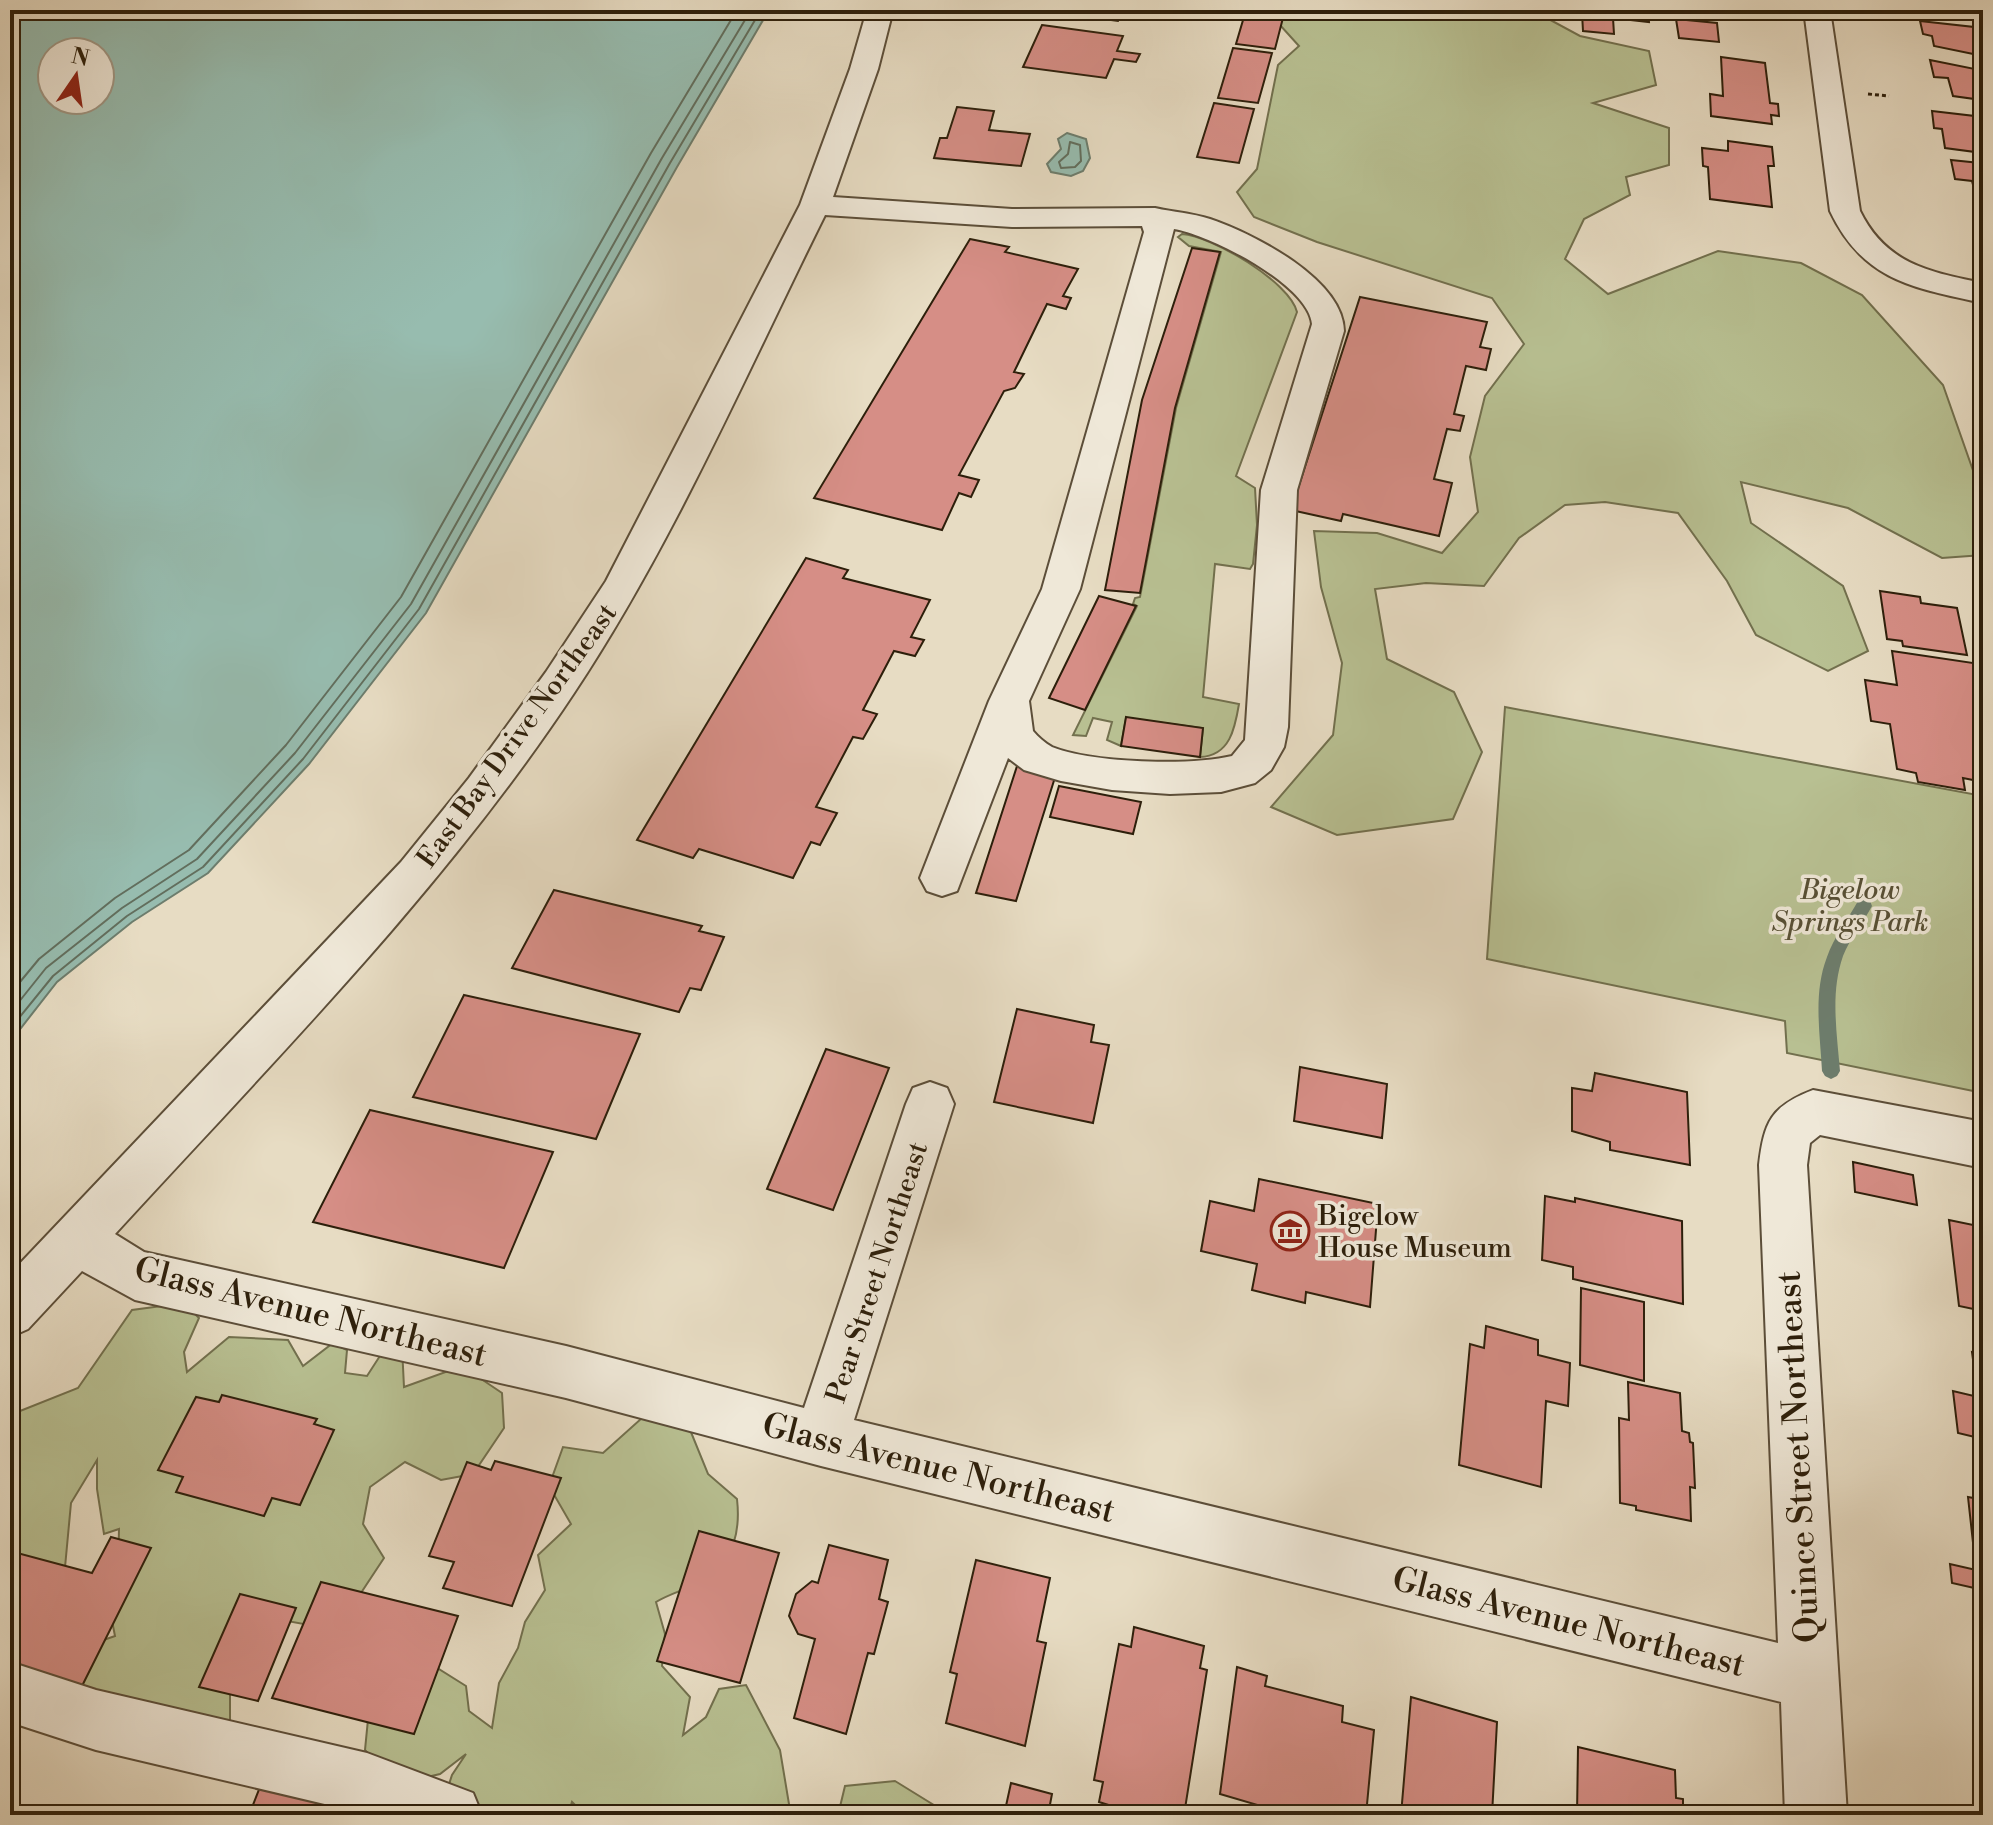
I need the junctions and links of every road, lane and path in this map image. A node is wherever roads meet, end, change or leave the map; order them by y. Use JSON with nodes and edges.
{"nodes":[{"id":1,"x":880,"y":10,"type":"edge"},
{"id":2,"x":1817,"y":10,"type":"edge"},
{"id":3,"x":1863,"y":93,"type":"dead end"},
{"id":4,"x":1889,"y":96,"type":"dead end"},
{"id":5,"x":815,"y":205,"type":"junction"},
{"id":6,"x":1155,"y":217,"type":"junction"},
{"id":7,"x":1983,"y":293,"type":"edge"},
{"id":8,"x":1009,"y":701,"type":"junction"},
{"id":9,"x":942,"y":878,"type":"dead end"},
{"id":10,"x":930,"y":1104,"type":"dead end"},
{"id":11,"x":1983,"y":1145,"type":"edge"},
{"id":12,"x":78,"y":1240,"type":"junction"},
{"id":13,"x":10,"y":1311,"type":"edge"},
{"id":14,"x":821,"y":1439,"type":"junction"},
{"id":15,"x":1807,"y":1679,"type":"junction"},
{"id":16,"x":10,"y":1692,"type":"edge"},
{"id":17,"x":451,"y":1815,"type":"edge"},
{"id":18,"x":1816,"y":1815,"type":"edge"}],
"edges":[{"from":1,"to":5,"type":"street","name":"East Bay Drive Northeast"},
{"from":2,"to":7,"type":"street"},
{"from":3,"to":4,"type":"path"},
{"from":5,"to":6,"type":"street"},
{"from":5,"to":12,"type":"street","name":"East Bay Drive Northeast"},
{"from":6,"to":8,"type":"street"},
{"from":6,"to":8,"type":"street"},
{"from":8,"to":9,"type":"street"},
{"from":10,"to":14,"type":"street","name":"Pear Street Northeast"},
{"from":11,"to":15,"type":"street","name":"Quince Street Northeast"},
{"from":12,"to":13,"type":"street","name":"East Bay Drive Northeast"},
{"from":12,"to":14,"type":"street","name":"Glass Avenue Northeast"},
{"from":14,"to":15,"type":"street","name":"Glass Avenue Northeast"},
{"from":15,"to":18,"type":"street","name":"Quince Street Northeast"},
{"from":16,"to":17,"type":"street"}]}
